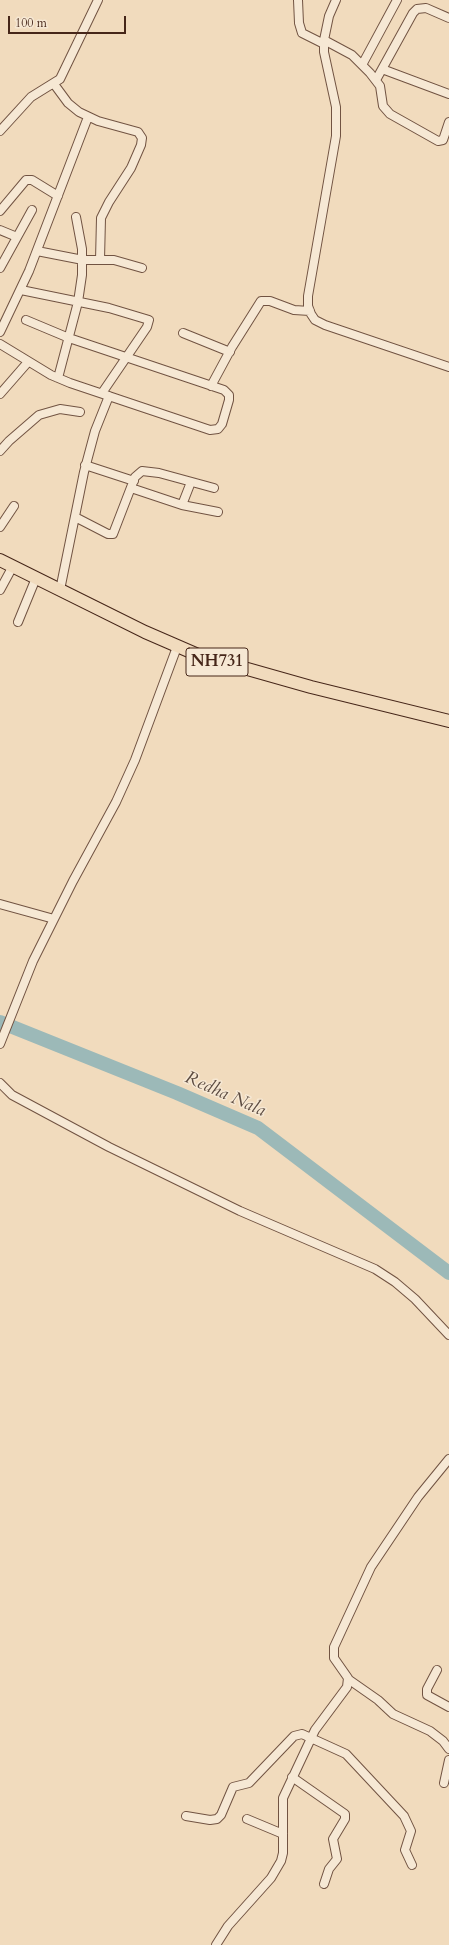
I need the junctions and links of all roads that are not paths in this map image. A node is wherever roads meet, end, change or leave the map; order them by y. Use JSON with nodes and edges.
{"nodes":[{"id":1,"x":98,"y":0,"type":"edge"},
{"id":2,"x":298,"y":0,"type":"edge"},
{"id":3,"x":336,"y":0,"type":"edge"},
{"id":4,"x":397,"y":0,"type":"edge"},
{"id":5,"x":449,"y":18,"type":"edge"},
{"id":6,"x":324,"y":42,"type":"junction"},
{"id":7,"x":362,"y":64,"type":"junction"},
{"id":8,"x":382,"y":69,"type":"junction"},
{"id":9,"x":376,"y":80,"type":"junction"},
{"id":10,"x":54,"y":84,"type":"junction"},
{"id":11,"x":449,"y":94,"type":"edge"},
{"id":12,"x":88,"y":117,"type":"junction"},
{"id":13,"x":449,"y":122,"type":"edge"},
{"id":14,"x":0,"y":131,"type":"edge"},
{"id":15,"x":58,"y":196,"type":"junction"},
{"id":16,"x":32,"y":210,"type":"dead end"},
{"id":17,"x":0,"y":211,"type":"edge"},
{"id":18,"x":76,"y":217,"type":"dead end"},
{"id":19,"x":0,"y":230,"type":"edge"},
{"id":20,"x":16,"y":237,"type":"junction"},
{"id":21,"x":37,"y":251,"type":"junction"},
{"id":22,"x":82,"y":260,"type":"junction"},
{"id":23,"x":100,"y":260,"type":"junction"},
{"id":24,"x":0,"y":268,"type":"edge"},
{"id":25,"x":142,"y":268,"type":"dead end"},
{"id":26,"x":21,"y":290,"type":"junction"},
{"id":27,"x":78,"y":302,"type":"junction"},
{"id":28,"x":310,"y":311,"type":"junction"},
{"id":29,"x":26,"y":320,"type":"dead end"},
{"id":30,"x":0,"y":332,"type":"edge"},
{"id":31,"x":183,"y":333,"type":"dead end"},
{"id":32,"x":68,"y":338,"type":"junction"},
{"id":33,"x":0,"y":344,"type":"edge"},
{"id":34,"x":230,"y":352,"type":"junction"},
{"id":35,"x":127,"y":356,"type":"junction"},
{"id":36,"x":28,"y":362,"type":"junction"},
{"id":37,"x":449,"y":367,"type":"edge"},
{"id":38,"x":58,"y":378,"type":"junction"},
{"id":39,"x":211,"y":386,"type":"junction"},
{"id":40,"x":0,"y":394,"type":"edge"},
{"id":41,"x":106,"y":394,"type":"junction"},
{"id":42,"x":80,"y":412,"type":"dead end"},
{"id":43,"x":0,"y":451,"type":"edge"},
{"id":44,"x":86,"y":465,"type":"junction"},
{"id":45,"x":191,"y":482,"type":"junction"},
{"id":46,"x":133,"y":485,"type":"junction"},
{"id":47,"x":214,"y":488,"type":"dead end"},
{"id":48,"x":182,"y":504,"type":"junction"},
{"id":49,"x":14,"y":506,"type":"dead end"},
{"id":50,"x":218,"y":512,"type":"dead end"},
{"id":51,"x":75,"y":517,"type":"junction"},
{"id":52,"x":0,"y":527,"type":"edge"},
{"id":53,"x":0,"y":560,"type":"edge"},
{"id":54,"x":13,"y":566,"type":"junction"},
{"id":55,"x":36,"y":578,"type":"junction"},
{"id":56,"x":0,"y":590,"type":"edge"},
{"id":57,"x":60,"y":590,"type":"junction"},
{"id":58,"x":18,"y":622,"type":"dead end"},
{"id":59,"x":177,"y":647,"type":"junction"},
{"id":60,"x":449,"y":721,"type":"edge"},
{"id":61,"x":0,"y":904,"type":"edge"},
{"id":62,"x":54,"y":920,"type":"junction"},
{"id":63,"x":0,"y":1044,"type":"edge"},
{"id":64,"x":0,"y":1084,"type":"edge"},
{"id":65,"x":449,"y":1335,"type":"edge"},
{"id":66,"x":449,"y":1459,"type":"edge"},
{"id":67,"x":437,"y":1670,"type":"dead end"},
{"id":68,"x":348,"y":1679,"type":"junction"},
{"id":69,"x":449,"y":1708,"type":"edge"},
{"id":70,"x":312,"y":1737,"type":"junction"},
{"id":71,"x":449,"y":1747,"type":"edge"},
{"id":72,"x":449,"y":1760,"type":"edge"},
{"id":73,"x":292,"y":1777,"type":"junction"},
{"id":74,"x":444,"y":1783,"type":"dead end"},
{"id":75,"x":186,"y":1816,"type":"dead end"},
{"id":76,"x":246,"y":1820,"type":"dead end"},
{"id":77,"x":283,"y":1834,"type":"junction"},
{"id":78,"x":412,"y":1865,"type":"dead end"},
{"id":79,"x":324,"y":1884,"type":"dead end"},
{"id":80,"x":216,"y":1945,"type":"edge"}],
"edges":[{"from":1,"to":10,"type":"street"},
{"from":2,"to":6,"type":"street"},
{"from":3,"to":6,"type":"street"},
{"from":4,"to":7,"type":"street"},
{"from":5,"to":8,"type":"street"},
{"from":6,"to":7,"type":"street"},
{"from":6,"to":28,"type":"street"},
{"from":7,"to":9,"type":"street"},
{"from":8,"to":9,"type":"street"},
{"from":8,"to":11,"type":"street"},
{"from":9,"to":13,"type":"street"},
{"from":10,"to":12,"type":"street"},
{"from":10,"to":14,"type":"street"},
{"from":12,"to":15,"type":"street"},
{"from":12,"to":23,"type":"street"},
{"from":15,"to":17,"type":"street"},
{"from":15,"to":21,"type":"street"},
{"from":16,"to":20,"type":"street"},
{"from":18,"to":22,"type":"street"},
{"from":19,"to":20,"type":"street"},
{"from":20,"to":24,"type":"street"},
{"from":21,"to":22,"type":"street"},
{"from":21,"to":26,"type":"street"},
{"from":22,"to":23,"type":"street"},
{"from":22,"to":27,"type":"street"},
{"from":23,"to":25,"type":"street"},
{"from":26,"to":27,"type":"street"},
{"from":26,"to":30,"type":"street"},
{"from":27,"to":32,"type":"street"},
{"from":27,"to":35,"type":"street"},
{"from":28,"to":34,"type":"street"},
{"from":28,"to":37,"type":"street"},
{"from":29,"to":32,"type":"street"},
{"from":31,"to":34,"type":"street"},
{"from":32,"to":35,"type":"street"},
{"from":32,"to":38,"type":"street"},
{"from":33,"to":36,"type":"street"},
{"from":34,"to":39,"type":"street"},
{"from":35,"to":39,"type":"street"},
{"from":35,"to":41,"type":"street"},
{"from":36,"to":38,"type":"street"},
{"from":36,"to":40,"type":"street"},
{"from":38,"to":41,"type":"street"},
{"from":39,"to":41,"type":"street"},
{"from":41,"to":44,"type":"street"},
{"from":42,"to":43,"type":"street"},
{"from":44,"to":46,"type":"street"},
{"from":44,"to":51,"type":"street"},
{"from":45,"to":46,"type":"street"},
{"from":45,"to":47,"type":"street"},
{"from":45,"to":48,"type":"street"},
{"from":46,"to":48,"type":"street"},
{"from":46,"to":51,"type":"street"},
{"from":48,"to":50,"type":"street"},
{"from":49,"to":52,"type":"street"},
{"from":51,"to":57,"type":"street"},
{"from":53,"to":54,"type":"highway","number":"NH731"},
{"from":54,"to":55,"type":"highway","number":"NH731"},
{"from":54,"to":56,"type":"street"},
{"from":55,"to":57,"type":"highway","number":"NH731"},
{"from":55,"to":58,"type":"street"},
{"from":57,"to":59,"type":"highway","number":"NH731"},
{"from":59,"to":60,"type":"highway","number":"NH731"},
{"from":59,"to":62,"type":"street"},
{"from":61,"to":62,"type":"street"},
{"from":62,"to":63,"type":"street"},
{"from":64,"to":65,"type":"street"},
{"from":66,"to":68,"type":"street"},
{"from":67,"to":69,"type":"street"},
{"from":68,"to":70,"type":"street"},
{"from":68,"to":71,"type":"street"},
{"from":70,"to":73,"type":"street"},
{"from":70,"to":75,"type":"street"},
{"from":70,"to":78,"type":"street"},
{"from":72,"to":74,"type":"street"},
{"from":73,"to":77,"type":"street"},
{"from":73,"to":79,"type":"street"},
{"from":76,"to":77,"type":"street"},
{"from":77,"to":80,"type":"street"}]}
